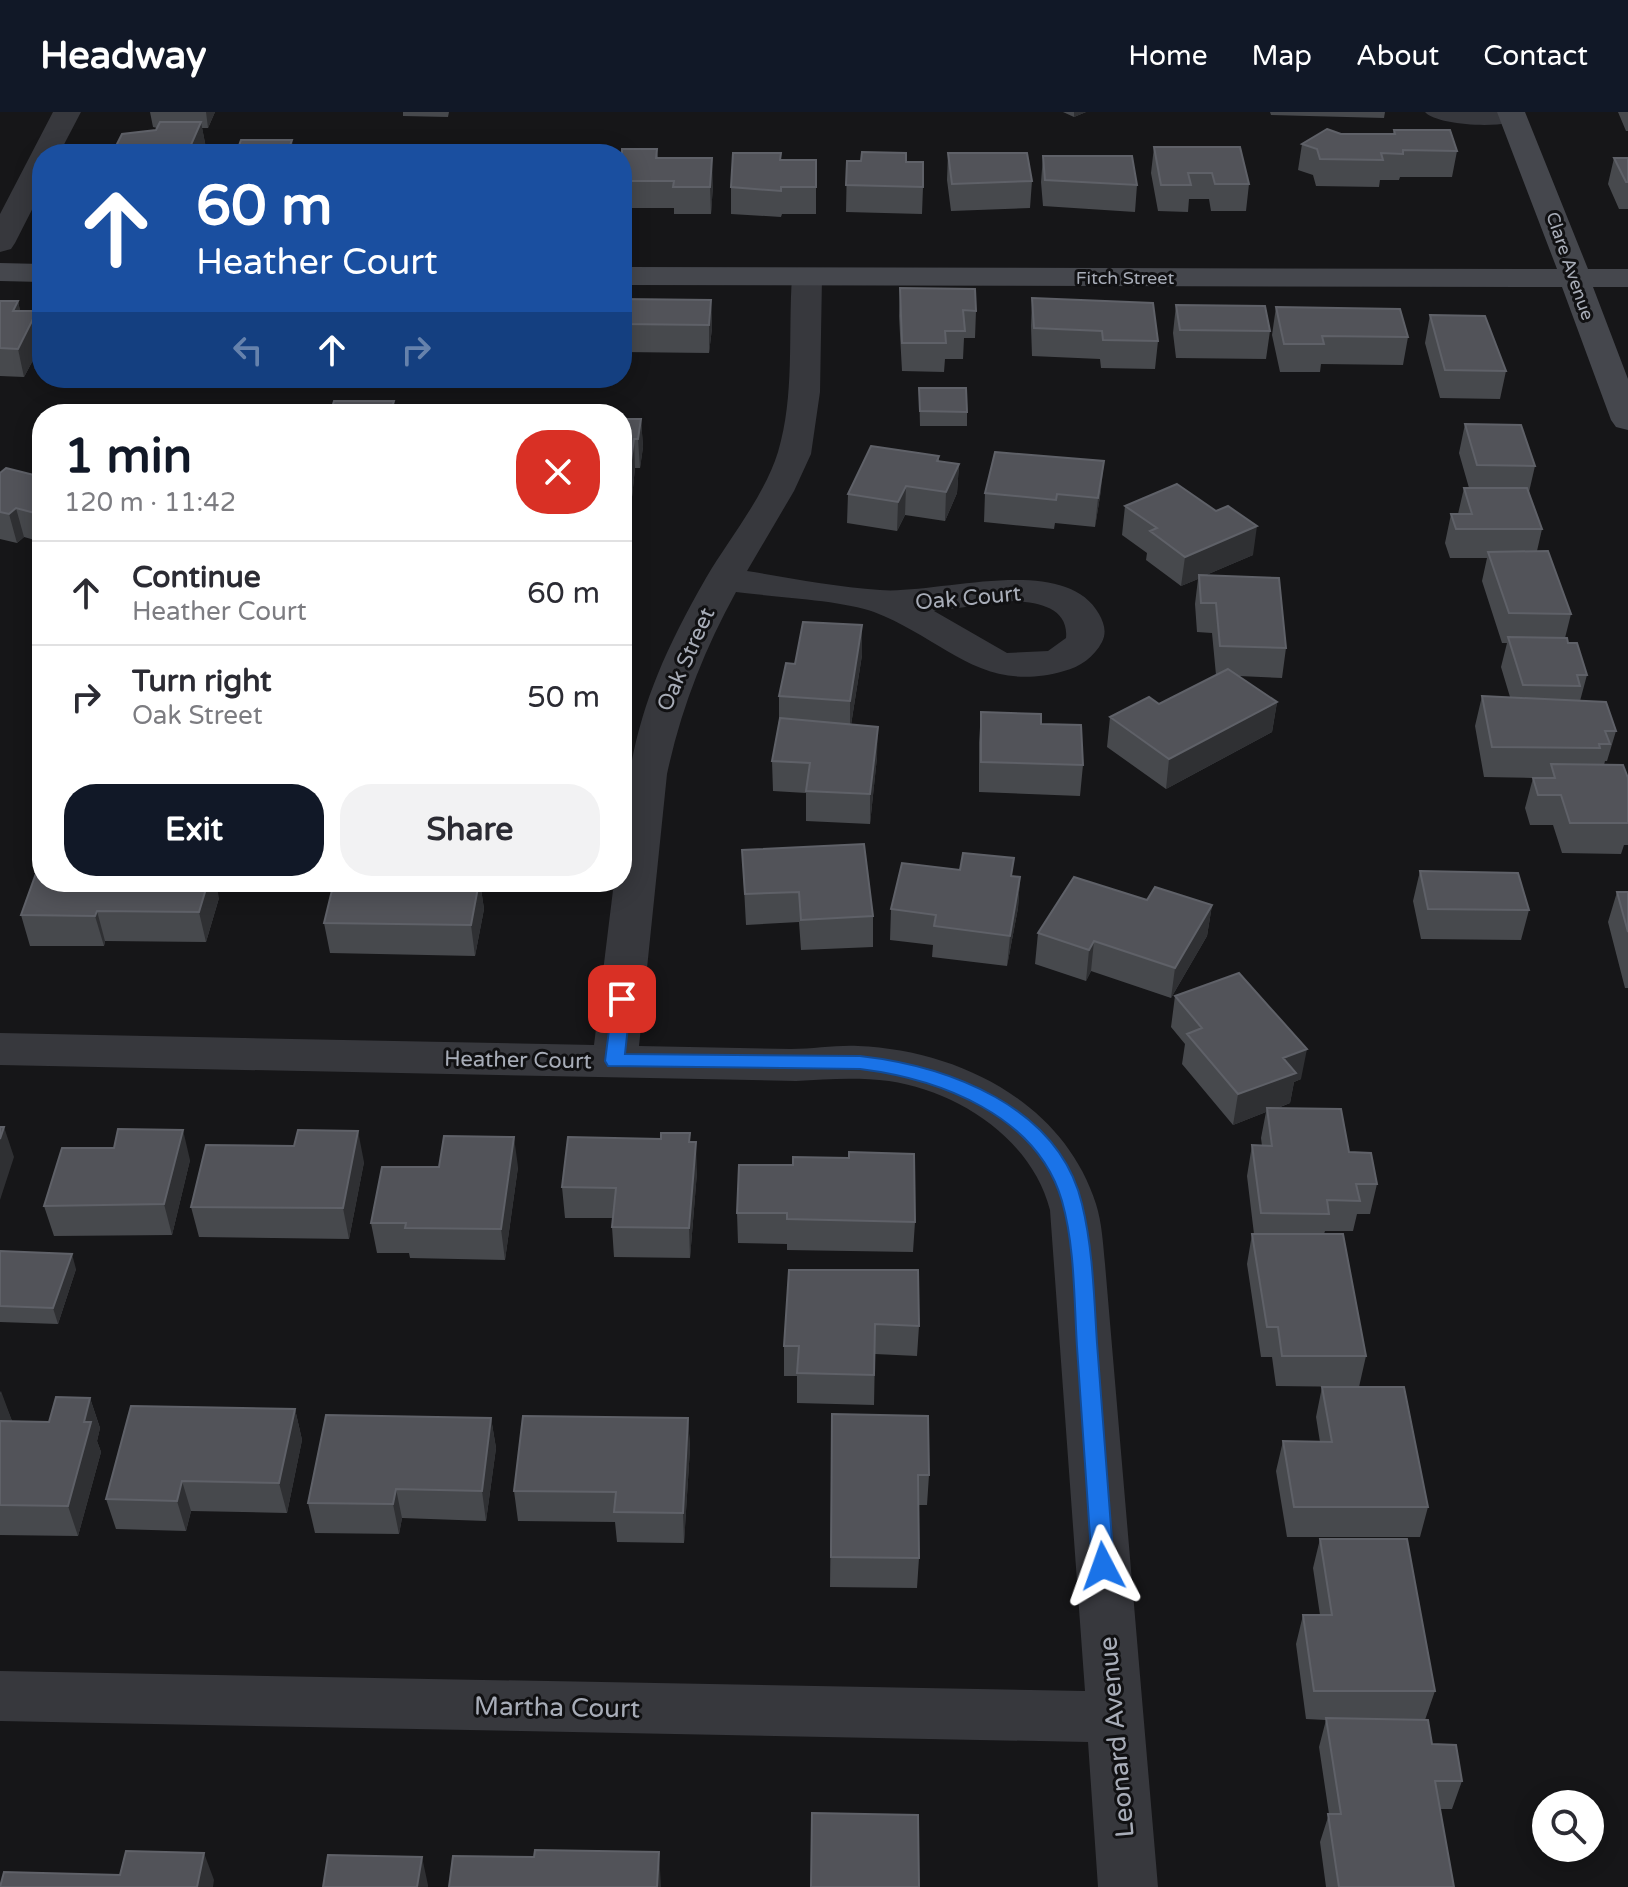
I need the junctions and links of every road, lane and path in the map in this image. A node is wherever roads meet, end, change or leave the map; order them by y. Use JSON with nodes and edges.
{"nodes":[{"id":1,"x":67,"y":112,"type":"edge"},
{"id":2,"x":1435,"y":112,"type":"edge"},
{"id":3,"x":1512,"y":115,"type":"edge"},
{"id":4,"x":50,"y":144,"type":"edge"},
{"id":5,"x":32,"y":181,"type":"edge"},
{"id":6,"x":0,"y":243,"type":"edge"},
{"id":7,"x":0,"y":272,"type":"edge"},
{"id":8,"x":32,"y":273,"type":"edge"},
{"id":9,"x":632,"y":276,"type":"edge"},
{"id":10,"x":807,"y":277,"type":"junction"},
{"id":11,"x":1575,"y":278,"type":"junction"},
{"id":12,"x":1628,"y":278,"type":"edge"},
{"id":13,"x":1628,"y":420,"type":"edge"},
{"id":14,"x":724,"y":579,"type":"junction"},
{"id":15,"x":879,"y":601,"type":"junction"},
{"id":16,"x":0,"y":1049,"type":"edge"},
{"id":17,"x":615,"y":1061,"type":"junction"},
{"id":18,"x":1022,"y":1125,"type":"joint"},
{"id":19,"x":0,"y":1696,"type":"edge"},
{"id":20,"x":1113,"y":1717,"type":"junction"},
{"id":21,"x":1128,"y":1887,"type":"edge"}],
"edges":[{"from":1,"to":4,"type":"street"},
{"from":2,"to":3,"type":"lane"},
{"from":3,"to":11,"type":"street","name":"Clare Avenue"},
{"from":5,"to":6,"type":"street"},
{"from":7,"to":8,"type":"street"},
{"from":9,"to":10,"type":"street","name":"Fitch Street"},
{"from":10,"to":11,"type":"street","name":"Fitch Street"},
{"from":10,"to":14,"type":"street","name":"Oak Street"},
{"from":11,"to":12,"type":"street","name":"Fitch Street"},
{"from":11,"to":13,"type":"street","name":"Clare Avenue"},
{"from":14,"to":15,"type":"street","name":"Oak Court"},
{"from":14,"to":17,"type":"street","name":"Oak Street"},
{"from":15,"to":15,"type":"street","name":"Oak Court"},
{"from":16,"to":17,"type":"street","name":"Heather Court"},
{"from":17,"to":18,"type":"street","name":"Heather Court"},
{"from":18,"to":20,"type":"street","name":"Leonard Avenue"},
{"from":19,"to":20,"type":"street","name":"Martha Court"},
{"from":20,"to":21,"type":"street","name":"Leonard Avenue"}]}
